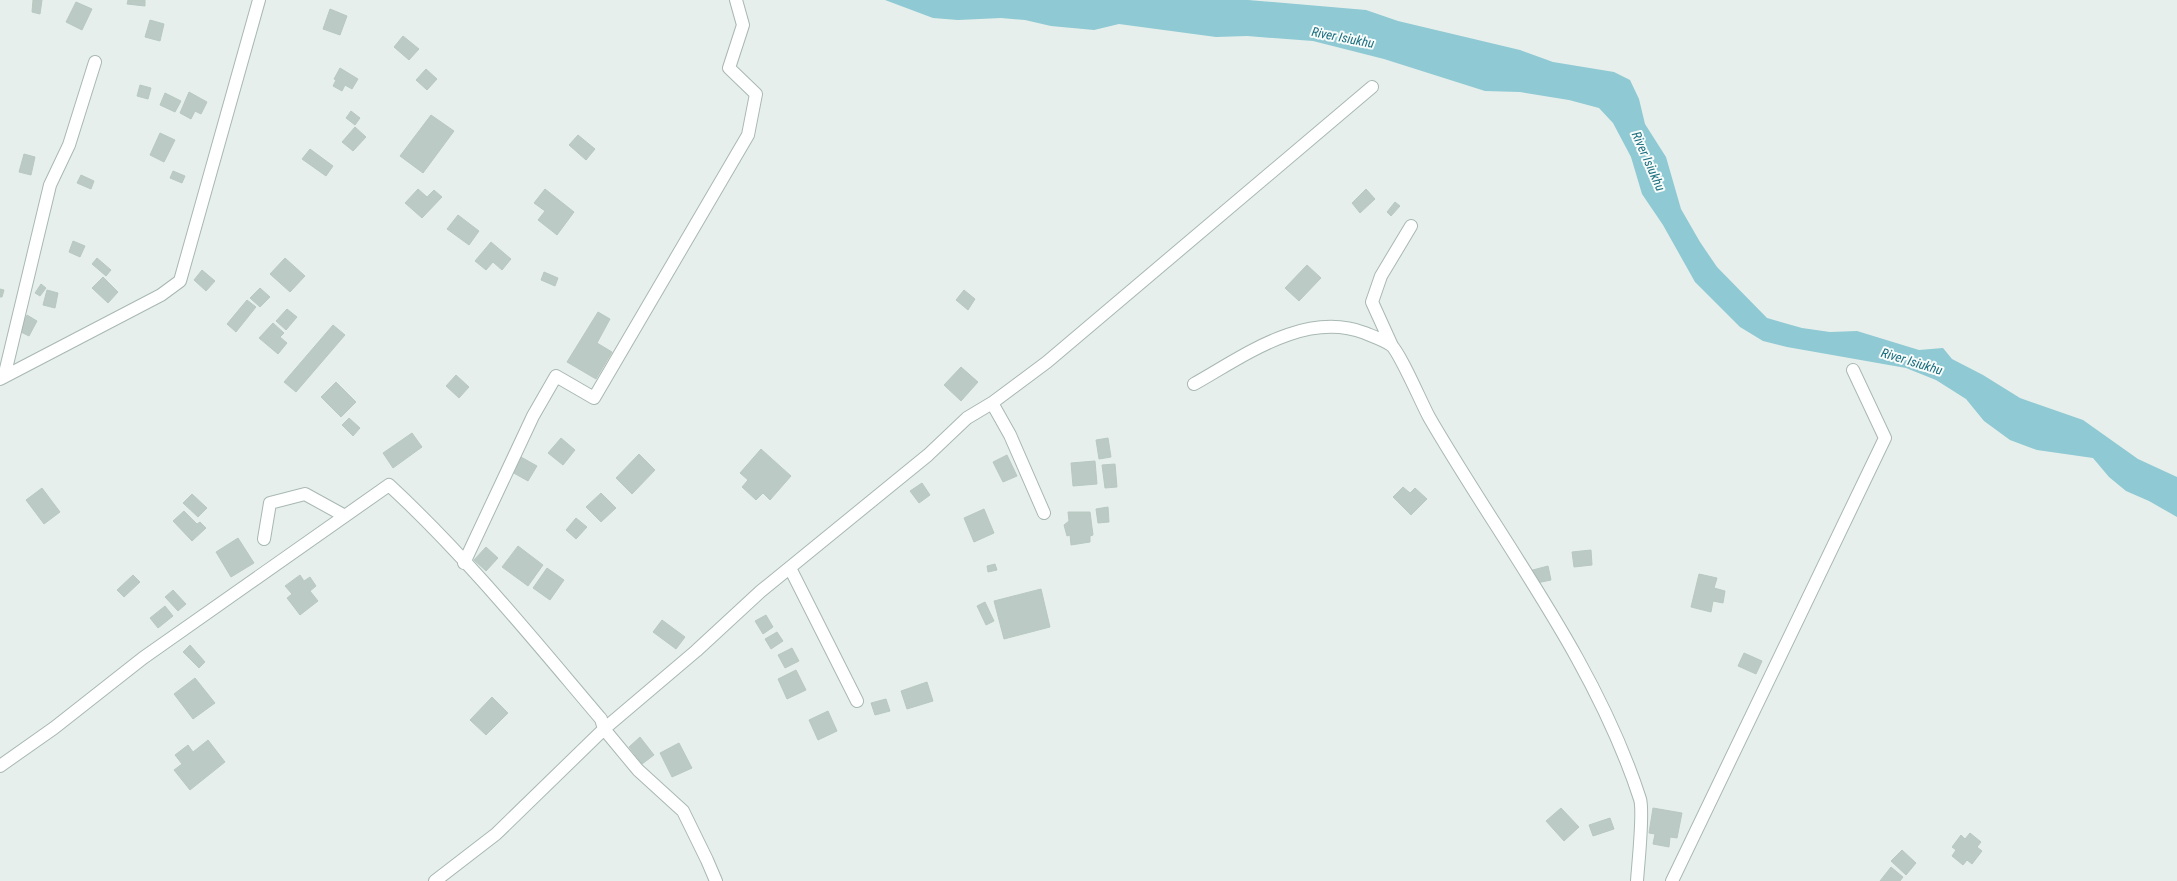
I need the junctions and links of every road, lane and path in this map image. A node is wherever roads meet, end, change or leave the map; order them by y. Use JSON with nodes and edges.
{"nodes":[{"id":1,"x":259,"y":0,"type":"edge"},
{"id":2,"x":736,"y":0,"type":"edge"},
{"id":3,"x":95,"y":62,"type":"dead end"},
{"id":4,"x":1372,"y":87,"type":"dead end"},
{"id":5,"x":1411,"y":226,"type":"dead end"},
{"id":6,"x":1392,"y":346,"type":"junction"},
{"id":7,"x":1853,"y":370,"type":"dead end"},
{"id":8,"x":2,"y":378,"type":"edge"},
{"id":9,"x":1194,"y":384,"type":"dead end"},
{"id":10,"x":992,"y":403,"type":"junction"},
{"id":11,"x":1044,"y":513,"type":"dead end"},
{"id":12,"x":345,"y":516,"type":"junction"},
{"id":13,"x":264,"y":539,"type":"dead end"},
{"id":14,"x":464,"y":563,"type":"junction"},
{"id":15,"x":790,"y":568,"type":"junction"},
{"id":16,"x":857,"y":701,"type":"dead end"},
{"id":17,"x":604,"y":729,"type":"junction"},
{"id":18,"x":0,"y":766,"type":"edge"},
{"id":19,"x":435,"y":881,"type":"edge"},
{"id":20,"x":716,"y":881,"type":"edge"},
{"id":21,"x":1637,"y":881,"type":"edge"},
{"id":22,"x":1672,"y":881,"type":"edge"}],
"edges":[{"from":1,"to":8,"type":"street"},
{"from":2,"to":14,"type":"street"},
{"from":3,"to":8,"type":"street"},
{"from":4,"to":10,"type":"street"},
{"from":5,"to":6,"type":"street"},
{"from":6,"to":9,"type":"street"},
{"from":6,"to":21,"type":"street"},
{"from":7,"to":22,"type":"street"},
{"from":10,"to":11,"type":"street"},
{"from":10,"to":15,"type":"street"},
{"from":12,"to":13,"type":"street"},
{"from":12,"to":14,"type":"street"},
{"from":12,"to":18,"type":"street"},
{"from":14,"to":17,"type":"street"},
{"from":15,"to":16,"type":"street"},
{"from":15,"to":17,"type":"street"},
{"from":17,"to":19,"type":"street"},
{"from":17,"to":20,"type":"street"}]}
